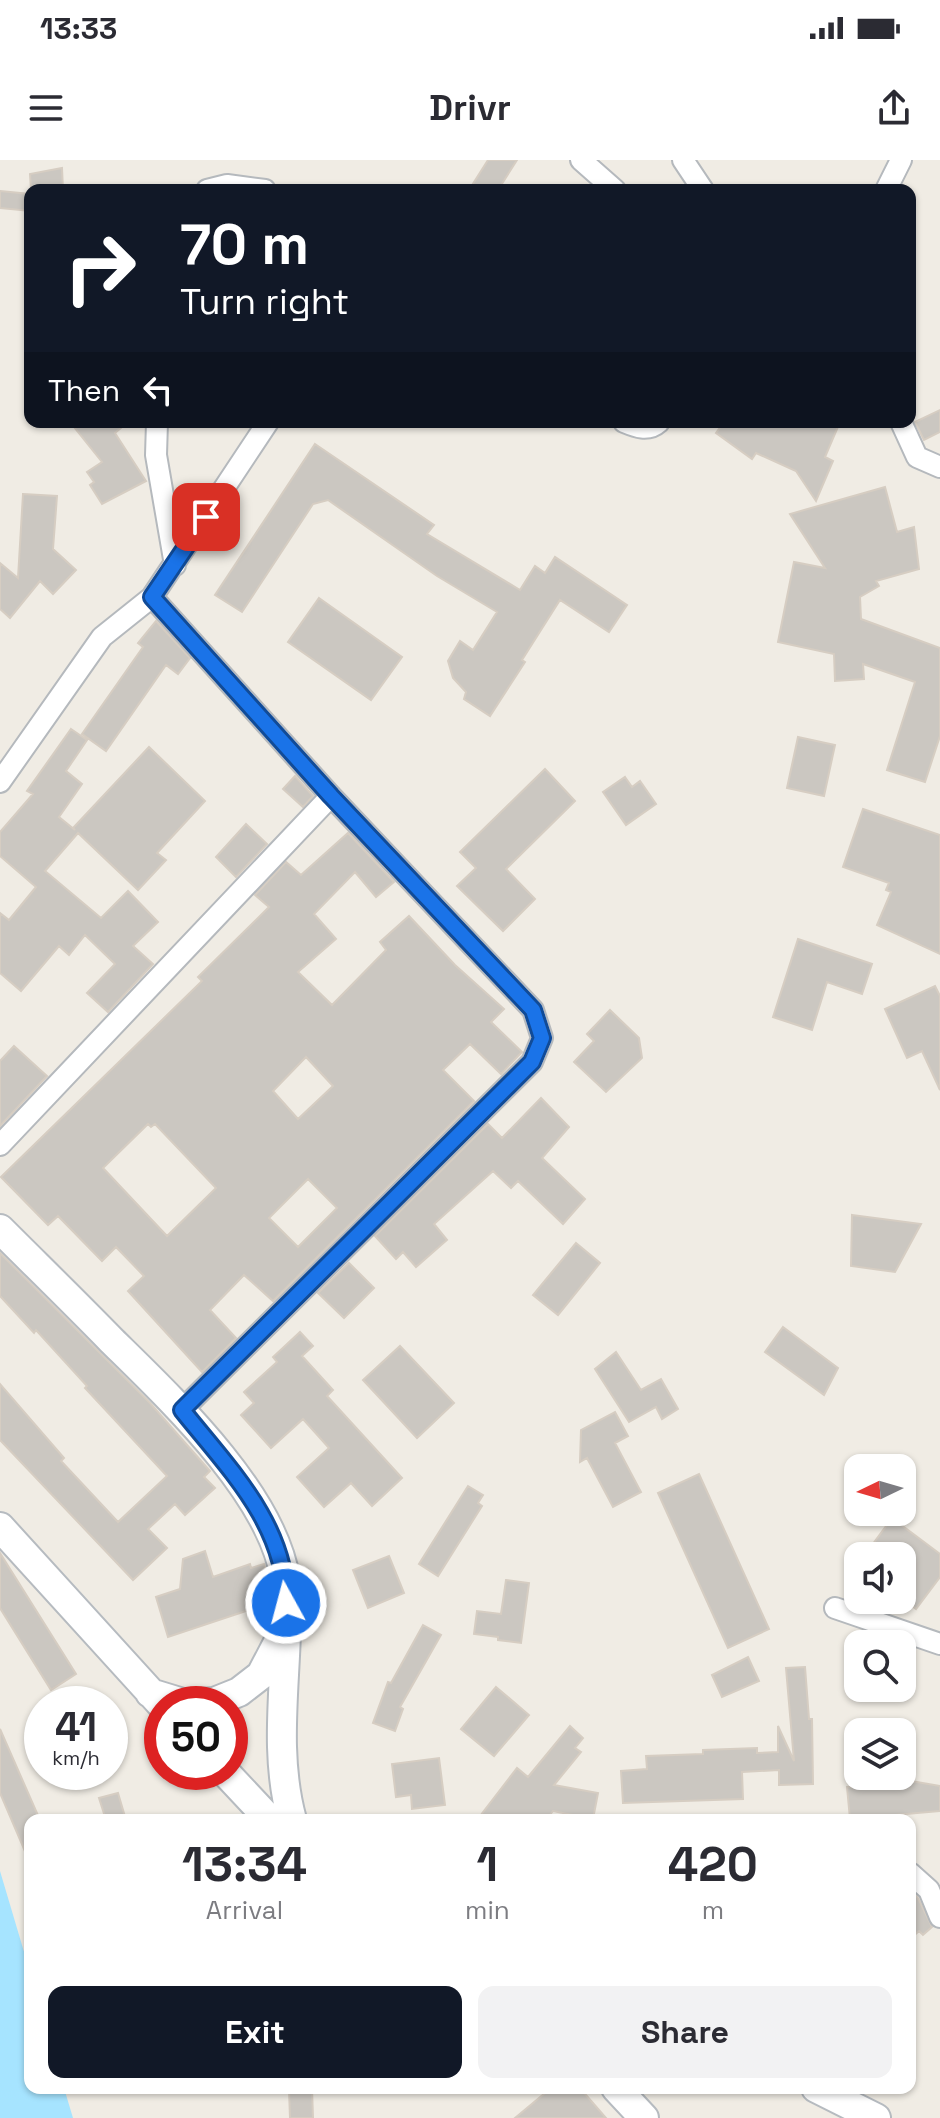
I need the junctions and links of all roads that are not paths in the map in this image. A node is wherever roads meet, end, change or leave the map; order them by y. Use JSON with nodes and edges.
{"nodes":[{"id":1,"x":581,"y":160,"type":"edge"},
{"id":2,"x":683,"y":160,"type":"edge"},
{"id":3,"x":901,"y":160,"type":"edge"},
{"id":4,"x":608,"y":184,"type":"edge"},
{"id":5,"x":699,"y":184,"type":"edge"},
{"id":6,"x":889,"y":184,"type":"edge"},
{"id":7,"x":157,"y":428,"type":"edge"},
{"id":8,"x":264,"y":428,"type":"edge"},
{"id":9,"x":904,"y":428,"type":"edge"},
{"id":10,"x":940,"y":467,"type":"edge"},
{"id":11,"x":175,"y":565,"type":"junction"},
{"id":12,"x":152,"y":597,"type":"junction"},
{"id":13,"x":0,"y":782,"type":"edge"},
{"id":14,"x":331,"y":796,"type":"junction"},
{"id":15,"x":0,"y":1145,"type":"edge"},
{"id":16,"x":0,"y":1229,"type":"edge"},
{"id":17,"x":182,"y":1410,"type":"junction"},
{"id":18,"x":0,"y":1527,"type":"edge"},
{"id":19,"x":835,"y":1608,"type":"dead end"},
{"id":20,"x":286,"y":1628,"type":"junction"},
{"id":21,"x":940,"y":1644,"type":"edge"},
{"id":22,"x":144,"y":1686,"type":"edge"},
{"id":23,"x":247,"y":1686,"type":"edge"},
{"id":24,"x":242,"y":1790,"type":"edge"},
{"id":25,"x":264,"y":1814,"type":"edge"},
{"id":26,"x":290,"y":1814,"type":"edge"},
{"id":27,"x":916,"y":1878,"type":"edge"},
{"id":28,"x":940,"y":1917,"type":"edge"},
{"id":29,"x":622,"y":2094,"type":"edge"},
{"id":30,"x":828,"y":2094,"type":"edge"},
{"id":31,"x":644,"y":2118,"type":"edge"},
{"id":32,"x":876,"y":2118,"type":"edge"}],
"edges":[{"from":1,"to":4,"type":"street"},
{"from":2,"to":5,"type":"street"},
{"from":3,"to":6,"type":"street"},
{"from":7,"to":11,"type":"street"},
{"from":8,"to":11,"type":"street"},
{"from":9,"to":10,"type":"street"},
{"from":11,"to":12,"type":"street"},
{"from":12,"to":13,"type":"street"},
{"from":12,"to":14,"type":"street"},
{"from":14,"to":15,"type":"street"},
{"from":14,"to":17,"type":"street"},
{"from":16,"to":17,"type":"main road"},
{"from":17,"to":20,"type":"main road"},
{"from":18,"to":22,"type":"main road"},
{"from":19,"to":21,"type":"street"},
{"from":20,"to":23,"type":"main road"},
{"from":20,"to":26,"type":"main road"},
{"from":24,"to":25,"type":"main road"},
{"from":27,"to":28,"type":"street"},
{"from":29,"to":31,"type":"main road"},
{"from":30,"to":32,"type":"main road"}]}
